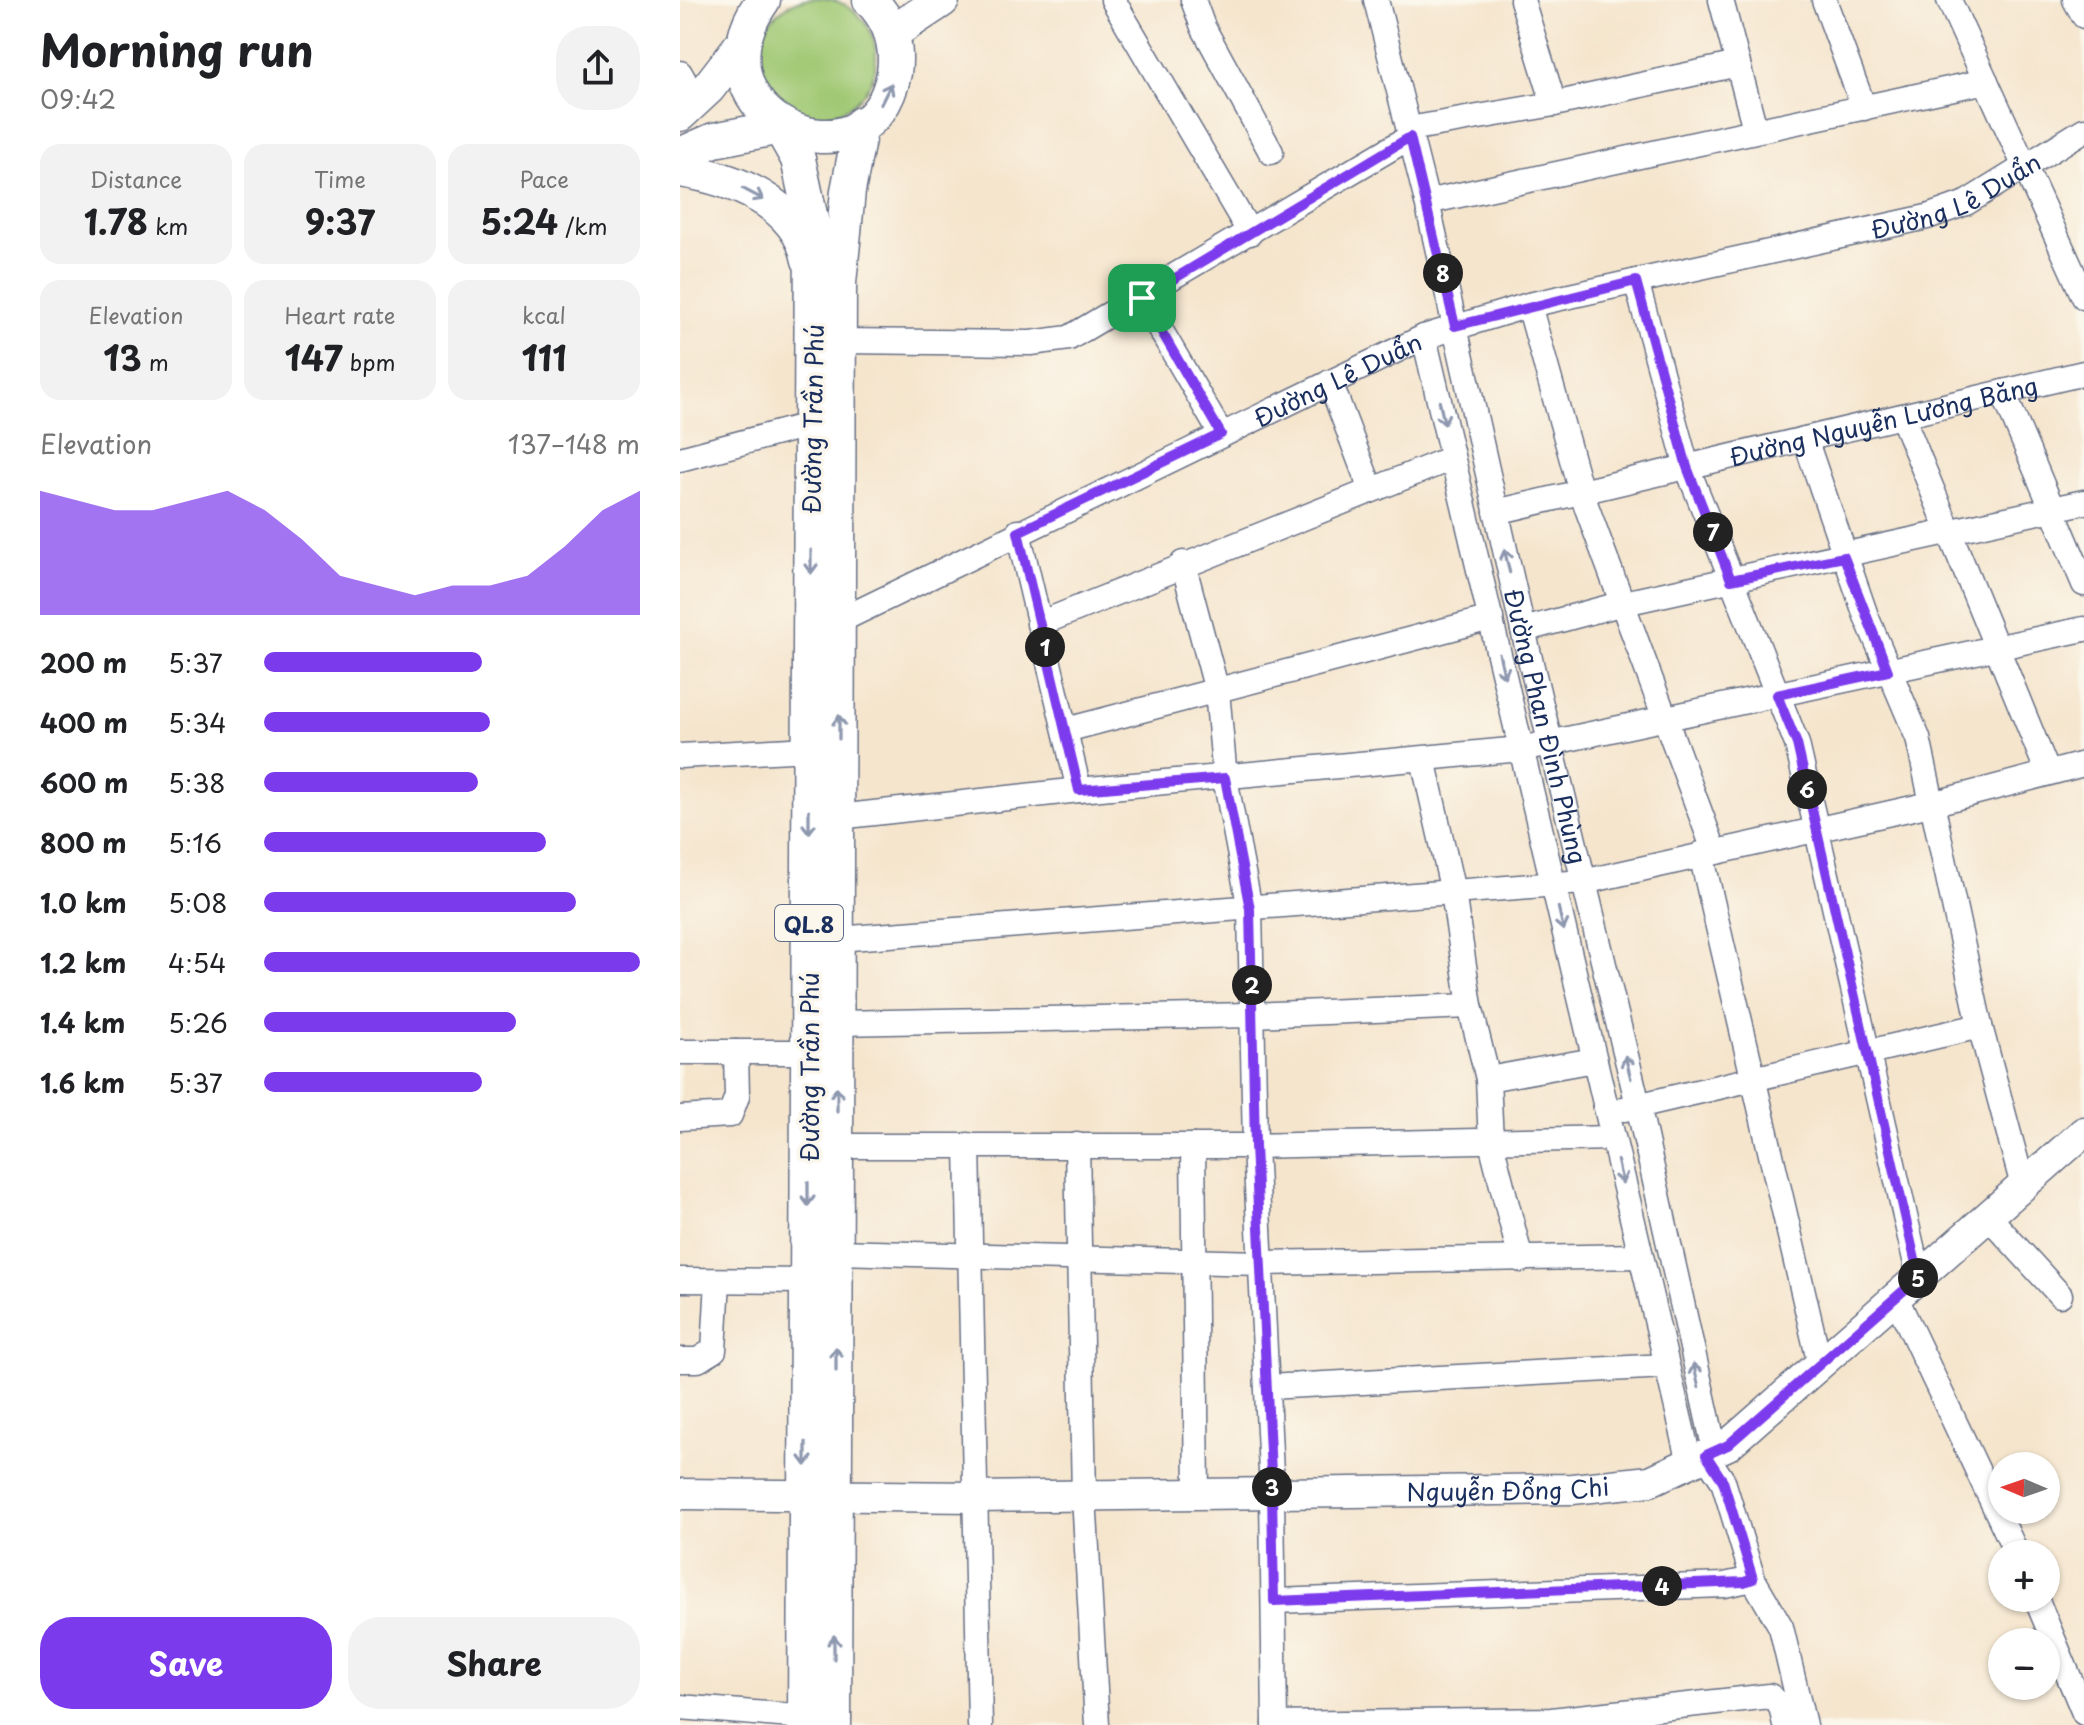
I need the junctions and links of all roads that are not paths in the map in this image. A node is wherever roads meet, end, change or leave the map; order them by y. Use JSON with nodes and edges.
{"nodes":[{"id":1,"x":870,"y":0,"type":"edge"},
{"id":2,"x":942,"y":0,"type":"edge"},
{"id":3,"x":1113,"y":0,"type":"edge"},
{"id":4,"x":1193,"y":0,"type":"edge"},
{"id":5,"x":1376,"y":0,"type":"edge"},
{"id":6,"x":1522,"y":0,"type":"edge"},
{"id":7,"x":1721,"y":0,"type":"edge"},
{"id":8,"x":1824,"y":0,"type":"edge"},
{"id":9,"x":1949,"y":0,"type":"edge"},
{"id":10,"x":2075,"y":0,"type":"edge"},
{"id":11,"x":2084,"y":16,"type":"edge"},
{"id":12,"x":750,"y":18,"type":"edge"},
{"id":13,"x":892,"y":33,"type":"junction"},
{"id":14,"x":1738,"y":64,"type":"junction"},
{"id":15,"x":1986,"y":81,"type":"junction"},
{"id":16,"x":685,"y":96,"type":"edge"},
{"id":17,"x":1554,"y":104,"type":"junction"},
{"id":18,"x":1864,"y":108,"type":"junction"},
{"id":19,"x":861,"y":124,"type":"junction"},
{"id":20,"x":780,"y":127,"type":"junction"},
{"id":21,"x":1755,"y":129,"type":"junction"},
{"id":22,"x":2084,"y":130,"type":"edge"},
{"id":23,"x":1409,"y":133,"type":"junction"},
{"id":24,"x":1271,"y":152,"type":"dead end"},
{"id":25,"x":680,"y":155,"type":"edge"},
{"id":26,"x":2024,"y":167,"type":"junction"},
{"id":27,"x":680,"y":170,"type":"edge"},
{"id":28,"x":1427,"y":202,"type":"junction"},
{"id":29,"x":1250,"y":233,"type":"junction"},
{"id":30,"x":1636,"y":281,"type":"junction"},
{"id":31,"x":813,"y":287,"type":"junction"},
{"id":32,"x":2084,"y":297,"type":"edge"},
{"id":33,"x":1142,"y":298,"type":"junction"},
{"id":34,"x":1529,"y":305,"type":"junction"},
{"id":35,"x":1455,"y":326,"type":"junction"},
{"id":36,"x":1424,"y":337,"type":"junction"},
{"id":37,"x":839,"y":341,"type":"junction"},
{"id":38,"x":2084,"y":373,"type":"edge"},
{"id":39,"x":1330,"y":382,"type":"junction"},
{"id":40,"x":2003,"y":392,"type":"junction"},
{"id":41,"x":1902,"y":416,"type":"junction"},
{"id":42,"x":812,"y":424,"type":"junction"},
{"id":43,"x":1221,"y":434,"type":"junction"},
{"id":44,"x":1805,"y":439,"type":"junction"},
{"id":45,"x":1452,"y":458,"type":"junction"},
{"id":46,"x":680,"y":459,"type":"edge"},
{"id":47,"x":1687,"y":467,"type":"junction"},
{"id":48,"x":1371,"y":490,"type":"junction"},
{"id":49,"x":1581,"y":492,"type":"junction"},
{"id":50,"x":2084,"y":502,"type":"edge"},
{"id":51,"x":2051,"y":509,"type":"junction"},
{"id":52,"x":1496,"y":512,"type":"junction"},
{"id":53,"x":1018,"y":532,"type":"junction"},
{"id":54,"x":1949,"y":532,"type":"junction"},
{"id":55,"x":1844,"y":557,"type":"junction"},
{"id":56,"x":1183,"y":563,"type":"junction"},
{"id":57,"x":1731,"y":580,"type":"junction"},
{"id":58,"x":2084,"y":584,"type":"edge"},
{"id":59,"x":1624,"y":603,"type":"junction"},
{"id":60,"x":1491,"y":618,"type":"junction"},
{"id":61,"x":839,"y":621,"type":"junction"},
{"id":62,"x":1039,"y":624,"type":"junction"},
{"id":63,"x":2084,"y":629,"type":"edge"},
{"id":64,"x":1523,"y":630,"type":"junction"},
{"id":65,"x":1998,"y":648,"type":"junction"},
{"id":66,"x":1888,"y":671,"type":"junction"},
{"id":67,"x":1217,"y":691,"type":"junction"},
{"id":68,"x":1777,"y":695,"type":"junction"},
{"id":69,"x":1667,"y":718,"type":"junction"},
{"id":70,"x":1066,"y":730,"type":"junction"},
{"id":71,"x":1550,"y":743,"type":"junction"},
{"id":72,"x":810,"y":749,"type":"junction"},
{"id":73,"x":1521,"y":749,"type":"junction"},
{"id":74,"x":680,"y":756,"type":"edge"},
{"id":75,"x":1423,"y":759,"type":"junction"},
{"id":76,"x":2084,"y":764,"type":"edge"},
{"id":77,"x":2048,"y":773,"type":"junction"},
{"id":78,"x":1225,"y":778,"type":"junction"},
{"id":79,"x":1079,"y":790,"type":"junction"},
{"id":80,"x":1935,"y":803,"type":"junction"},
{"id":81,"x":838,"y":817,"type":"junction"},
{"id":82,"x":1816,"y":827,"type":"junction"},
{"id":83,"x":1707,"y":852,"type":"junction"},
{"id":84,"x":1583,"y":882,"type":"junction"},
{"id":85,"x":1552,"y":884,"type":"junction"},
{"id":86,"x":1453,"y":892,"type":"junction"},
{"id":87,"x":1250,"y":909,"type":"junction"},
{"id":88,"x":837,"y":939,"type":"junction"},
{"id":89,"x":1470,"y":1006,"type":"junction"},
{"id":90,"x":1252,"y":1015,"type":"junction"},
{"id":91,"x":1980,"y":1026,"type":"junction"},
{"id":92,"x":828,"y":1043,"type":"junction"},
{"id":93,"x":680,"y":1052,"type":"edge"},
{"id":94,"x":736,"y":1052,"type":"junction"},
{"id":95,"x":1866,"y":1052,"type":"junction"},
{"id":96,"x":1594,"y":1060,"type":"junction"},
{"id":97,"x":1754,"y":1078,"type":"junction"},
{"id":98,"x":1488,"y":1079,"type":"junction"},
{"id":99,"x":1638,"y":1105,"type":"junction"},
{"id":100,"x":680,"y":1118,"type":"edge"},
{"id":101,"x":1610,"y":1126,"type":"junction"},
{"id":102,"x":2084,"y":1132,"type":"edge"},
{"id":103,"x":1491,"y":1142,"type":"junction"},
{"id":104,"x":968,"y":1145,"type":"junction"},
{"id":105,"x":1077,"y":1145,"type":"junction"},
{"id":106,"x":837,"y":1146,"type":"junction"},
{"id":107,"x":1193,"y":1146,"type":"junction"},
{"id":108,"x":1255,"y":1146,"type":"junction"},
{"id":109,"x":2023,"y":1186,"type":"junction"},
{"id":110,"x":1988,"y":1216,"type":"junction"},
{"id":111,"x":836,"y":1252,"type":"junction"},
{"id":112,"x":971,"y":1253,"type":"junction"},
{"id":113,"x":1640,"y":1256,"type":"junction"},
{"id":114,"x":1080,"y":1260,"type":"junction"},
{"id":115,"x":1521,"y":1260,"type":"junction"},
{"id":116,"x":1195,"y":1262,"type":"junction"},
{"id":117,"x":1261,"y":1263,"type":"junction"},
{"id":118,"x":1919,"y":1277,"type":"junction"},
{"id":119,"x":680,"y":1280,"type":"edge"},
{"id":120,"x":718,"y":1281,"type":"junction"},
{"id":121,"x":807,"y":1281,"type":"junction"},
{"id":122,"x":2060,"y":1295,"type":"dead end"},
{"id":123,"x":1896,"y":1298,"type":"junction"},
{"id":124,"x":680,"y":1360,"type":"edge"},
{"id":125,"x":1820,"y":1365,"type":"junction"},
{"id":126,"x":1666,"y":1366,"type":"junction"},
{"id":127,"x":1267,"y":1387,"type":"junction"},
{"id":128,"x":1704,"y":1456,"type":"junction"},
{"id":129,"x":1272,"y":1493,"type":"junction"},
{"id":130,"x":680,"y":1494,"type":"edge"},
{"id":131,"x":821,"y":1494,"type":"junction"},
{"id":132,"x":1197,"y":1494,"type":"junction"},
{"id":133,"x":1084,"y":1496,"type":"junction"},
{"id":134,"x":977,"y":1497,"type":"junction"},
{"id":135,"x":2010,"y":1540,"type":"edge"},
{"id":136,"x":1753,"y":1579,"type":"junction"},
{"id":137,"x":1274,"y":1601,"type":"junction"},
{"id":138,"x":2042,"y":1612,"type":"edge"},
{"id":139,"x":682,"y":1713,"type":"edge"},
{"id":140,"x":2084,"y":1713,"type":"edge"},
{"id":141,"x":814,"y":1722,"type":"edge"},
{"id":142,"x":980,"y":1725,"type":"edge"},
{"id":143,"x":1097,"y":1725,"type":"edge"},
{"id":144,"x":1275,"y":1725,"type":"edge"},
{"id":145,"x":1785,"y":1725,"type":"edge"},
{"id":146,"x":1804,"y":1725,"type":"edge"}],
"edges":[{"from":1,"to":13,"type":"highway"},
{"from":2,"to":13,"type":"highway"},
{"from":3,"to":29,"type":"street"},
{"from":4,"to":24,"type":"street"},
{"from":5,"to":23,"type":"street","name":"Đường Phan Đình Phùng"},
{"from":6,"to":17,"type":"street"},
{"from":7,"to":14,"type":"street"},
{"from":8,"to":18,"type":"street"},
{"from":9,"to":15,"type":"street"},
{"from":10,"to":11,"type":"street"},
{"from":12,"to":16,"type":"highway"},
{"from":12,"to":20,"type":"highway"},
{"from":19,"to":13,"type":"highway","one_way":true},
{"from":14,"to":17,"type":"street"},
{"from":14,"to":21,"type":"street"},
{"from":15,"to":18,"type":"street"},
{"from":15,"to":26,"type":"street"},
{"from":17,"to":23,"type":"street"},
{"from":18,"to":21,"type":"street"},
{"from":19,"to":20,"type":"highway"},
{"from":19,"to":37,"type":"highway","name":"Đường Trần Phú","number":"QL.8"},
{"from":20,"to":25,"type":"highway"},
{"from":20,"to":31,"type":"highway","name":"Đường Trần Phú","number":"QL.8"},
{"from":21,"to":28,"type":"street"},
{"from":22,"to":26,"type":"street","name":"Đường Lê Duẩn"},
{"from":23,"to":28,"type":"street","name":"Đường Phan Đình Phùng"},
{"from":23,"to":29,"type":"street"},
{"from":26,"to":30,"type":"street","name":"Đường Lê Duẩn"},
{"from":26,"to":32,"type":"street"},
{"from":27,"to":31,"type":"highway","one_way":true},
{"from":28,"to":35,"type":"street","name":"Đường Phan Đình Phùng"},
{"from":29,"to":33,"type":"street"},
{"from":30,"to":34,"type":"street","name":"Đường Lê Duẩn"},
{"from":30,"to":47,"type":"street"},
{"from":31,"to":42,"type":"highway","name":"Đường Trần Phú","number":"QL.8"},
{"from":33,"to":37,"type":"street"},
{"from":33,"to":43,"type":"street"},
{"from":34,"to":35,"type":"street","name":"Đường Lê Duẩn"},
{"from":34,"to":49,"type":"street"},
{"from":35,"to":36,"type":"street","name":"Đường Lê Duẩn"},
{"from":35,"to":52,"type":"street","name":"Đường Phan Đình Phùng"},
{"from":36,"to":39,"type":"street","name":"Đường Lê Duẩn"},
{"from":36,"to":45,"type":"street","name":"Đường Phan Đình Phùng","one_way":true},
{"from":37,"to":61,"type":"highway","name":"Đường Trần Phú","number":"QL.8"},
{"from":38,"to":40,"type":"street","name":"Đường Nguyễn Lương Băng"},
{"from":39,"to":43,"type":"street","name":"Đường Lê Duẩn"},
{"from":39,"to":48,"type":"street"},
{"from":40,"to":41,"type":"street","name":"Đường Nguyễn Lương Băng"},
{"from":40,"to":51,"type":"street"},
{"from":41,"to":44,"type":"street","name":"Đường Nguyễn Lương Băng"},
{"from":41,"to":54,"type":"street"},
{"from":42,"to":46,"type":"street"},
{"from":42,"to":72,"type":"highway","name":"Đường Trần Phú","number":"QL.8","one_way":true},
{"from":43,"to":53,"type":"street","name":"Đường Lê Duẩn"},
{"from":44,"to":47,"type":"street","name":"Đường Nguyễn Lương Băng"},
{"from":44,"to":55,"type":"street"},
{"from":45,"to":48,"type":"street"},
{"from":45,"to":60,"type":"street","name":"Đường Phan Đình Phùng"},
{"from":47,"to":49,"type":"street","name":"Đường Nguyễn Lương Băng"},
{"from":47,"to":57,"type":"street"},
{"from":48,"to":56,"type":"street"},
{"from":49,"to":52,"type":"street","name":"Đường Nguyễn Lương Băng"},
{"from":49,"to":59,"type":"street"},
{"from":50,"to":51,"type":"street"},
{"from":51,"to":54,"type":"street"},
{"from":51,"to":58,"type":"street"},
{"from":64,"to":52,"type":"street","name":"Đường Phan Đình Phùng","one_way":true},
{"from":53,"to":61,"type":"street","name":"Đường Lê Duẩn"},
{"from":53,"to":62,"type":"street"},
{"from":54,"to":55,"type":"street"},
{"from":54,"to":65,"type":"street"},
{"from":55,"to":57,"type":"street"},
{"from":55,"to":66,"type":"street"},
{"from":56,"to":62,"type":"street"},
{"from":56,"to":67,"type":"street"},
{"from":57,"to":59,"type":"street"},
{"from":57,"to":68,"type":"street"},
{"from":59,"to":64,"type":"street"},
{"from":59,"to":69,"type":"street"},
{"from":60,"to":67,"type":"street"},
{"from":60,"to":73,"type":"street","name":"Đường Phan Đình Phùng","one_way":true},
{"from":81,"to":61,"type":"highway","name":"Đường Trần Phú","number":"QL.8","one_way":true},
{"from":62,"to":70,"type":"street"},
{"from":63,"to":65,"type":"street"},
{"from":64,"to":71,"type":"street","name":"Đường Phan Đình Phùng"},
{"from":65,"to":66,"type":"street"},
{"from":65,"to":77,"type":"street"},
{"from":66,"to":68,"type":"street"},
{"from":66,"to":80,"type":"street"},
{"from":67,"to":70,"type":"street"},
{"from":67,"to":78,"type":"street"},
{"from":68,"to":69,"type":"street"},
{"from":68,"to":82,"type":"street"},
{"from":69,"to":71,"type":"street"},
{"from":69,"to":83,"type":"street"},
{"from":70,"to":79,"type":"street"},
{"from":71,"to":73,"type":"street"},
{"from":71,"to":84,"type":"street","name":"Đường Phan Đình Phùng"},
{"from":72,"to":74,"type":"street"},
{"from":72,"to":92,"type":"highway","name":"Đường Trần Phú","number":"QL.8","one_way":true},
{"from":73,"to":75,"type":"street"},
{"from":73,"to":85,"type":"street","name":"Đường Phan Đình Phùng"},
{"from":75,"to":78,"type":"street"},
{"from":75,"to":86,"type":"street"},
{"from":76,"to":77,"type":"street"},
{"from":77,"to":80,"type":"street"},
{"from":78,"to":79,"type":"street"},
{"from":78,"to":87,"type":"street"},
{"from":79,"to":81,"type":"street"},
{"from":80,"to":82,"type":"street"},
{"from":80,"to":91,"type":"street"},
{"from":81,"to":88,"type":"highway","name":"Đường Trần Phú","number":"QL.8"},
{"from":82,"to":83,"type":"street"},
{"from":82,"to":95,"type":"street"},
{"from":83,"to":84,"type":"street"},
{"from":83,"to":97,"type":"street"},
{"from":84,"to":85,"type":"street"},
{"from":99,"to":84,"type":"street","name":"Đường Phan Đình Phùng","one_way":true},
{"from":85,"to":86,"type":"street"},
{"from":85,"to":96,"type":"street","name":"Đường Phan Đình Phùng","one_way":true},
{"from":86,"to":87,"type":"street"},
{"from":86,"to":89,"type":"street"},
{"from":87,"to":88,"type":"street"},
{"from":87,"to":90,"type":"street"},
{"from":88,"to":92,"type":"highway","name":"Đường Trần Phú","number":"QL.8"},
{"from":89,"to":90,"type":"street"},
{"from":89,"to":98,"type":"street"},
{"from":90,"to":92,"type":"street"},
{"from":90,"to":108,"type":"street"},
{"from":91,"to":95,"type":"street"},
{"from":91,"to":109,"type":"street"},
{"from":92,"to":94,"type":"street"},
{"from":106,"to":92,"type":"highway","name":"Đường Trần Phú","number":"QL.8","one_way":true},
{"from":92,"to":121,"type":"highway","name":"Đường Trần Phú","number":"QL.8","one_way":true},
{"from":93,"to":94,"type":"street"},
{"from":94,"to":100,"type":"street"},
{"from":95,"to":97,"type":"street"},
{"from":95,"to":118,"type":"street"},
{"from":96,"to":98,"type":"street"},
{"from":96,"to":101,"type":"street","name":"Đường Phan Đình Phùng"},
{"from":97,"to":99,"type":"street"},
{"from":97,"to":125,"type":"street"},
{"from":98,"to":103,"type":"street"},
{"from":99,"to":101,"type":"street"},
{"from":128,"to":99,"type":"street","name":"Đường Phan Đình Phùng","one_way":true},
{"from":101,"to":103,"type":"street"},
{"from":101,"to":113,"type":"street","name":"Đường Phan Đình Phùng","one_way":true},
{"from":102,"to":109,"type":"main road","name":"Nguyễn Đổng Chi"},
{"from":103,"to":108,"type":"street"},
{"from":103,"to":115,"type":"street"},
{"from":104,"to":105,"type":"street"},
{"from":104,"to":106,"type":"street"},
{"from":104,"to":112,"type":"street"},
{"from":105,"to":107,"type":"street"},
{"from":105,"to":114,"type":"street"},
{"from":106,"to":111,"type":"highway","name":"Đường Trần Phú","number":"QL.8"},
{"from":107,"to":108,"type":"street"},
{"from":107,"to":116,"type":"street"},
{"from":108,"to":117,"type":"street"},
{"from":109,"to":110,"type":"main road","name":"Nguyễn Đổng Chi"},
{"from":110,"to":118,"type":"main road","name":"Nguyễn Đổng Chi"},
{"from":110,"to":122,"type":"street"},
{"from":111,"to":112,"type":"street"},
{"from":131,"to":111,"type":"highway","name":"Đường Trần Phú","number":"QL.8","one_way":true},
{"from":112,"to":114,"type":"street"},
{"from":112,"to":134,"type":"street"},
{"from":113,"to":115,"type":"street"},
{"from":113,"to":126,"type":"street","name":"Đường Phan Đình Phùng"},
{"from":114,"to":116,"type":"street"},
{"from":114,"to":133,"type":"street"},
{"from":115,"to":117,"type":"street"},
{"from":116,"to":117,"type":"street"},
{"from":116,"to":132,"type":"street"},
{"from":117,"to":127,"type":"street"},
{"from":118,"to":123,"type":"main road","name":"Nguyễn Đổng Chi"},
{"from":119,"to":120,"type":"street"},
{"from":120,"to":121,"type":"street"},
{"from":120,"to":124,"type":"street"},
{"from":121,"to":131,"type":"highway","name":"Đường Trần Phú","number":"QL.8","one_way":true},
{"from":123,"to":125,"type":"main road","name":"Nguyễn Đổng Chi"},
{"from":123,"to":135,"type":"street"},
{"from":125,"to":128,"type":"main road","name":"Nguyễn Đổng Chi"},
{"from":126,"to":127,"type":"street"},
{"from":126,"to":128,"type":"street","name":"Đường Phan Đình Phùng"},
{"from":127,"to":129,"type":"street"},
{"from":128,"to":129,"type":"main road","name":"Nguyễn Đổng Chi"},
{"from":128,"to":136,"type":"street"},
{"from":129,"to":132,"type":"main road","name":"Nguyễn Đổng Chi"},
{"from":129,"to":137,"type":"street"},
{"from":130,"to":131,"type":"main road","name":"Nguyễn Đổng Chi"},
{"from":131,"to":134,"type":"main road","name":"Nguyễn Đổng Chi"},
{"from":131,"to":141,"type":"highway","name":"Đường Trần Phú","number":"QL.8"},
{"from":132,"to":133,"type":"main road","name":"Nguyễn Đổng Chi"},
{"from":133,"to":134,"type":"main road","name":"Nguyễn Đổng Chi"},
{"from":133,"to":143,"type":"street"},
{"from":134,"to":142,"type":"street"},
{"from":136,"to":137,"type":"street"},
{"from":136,"to":146,"type":"street"},
{"from":137,"to":144,"type":"street"},
{"from":138,"to":140,"type":"street"},
{"from":139,"to":141,"type":"street"},
{"from":144,"to":145,"type":"street"}]}
